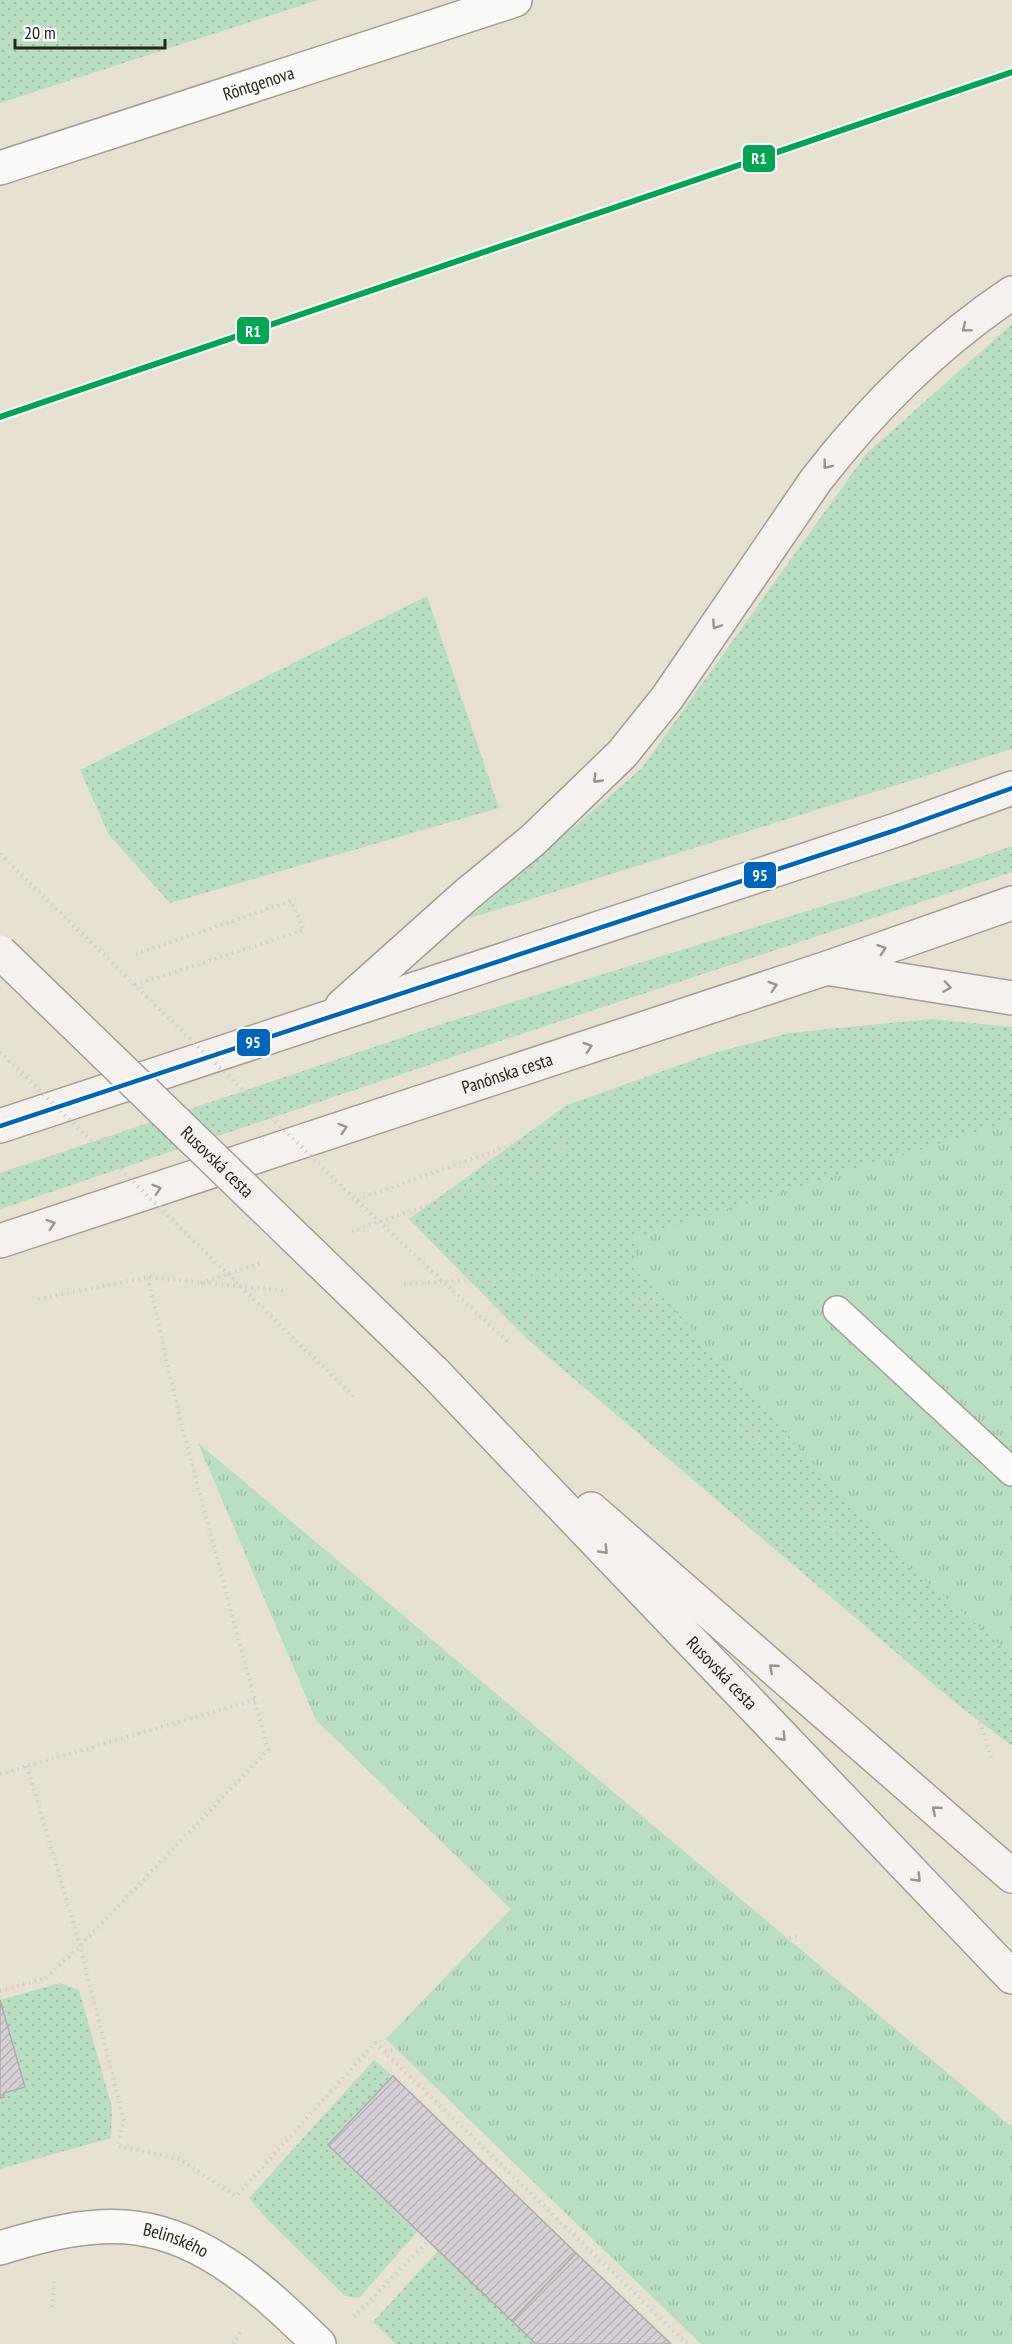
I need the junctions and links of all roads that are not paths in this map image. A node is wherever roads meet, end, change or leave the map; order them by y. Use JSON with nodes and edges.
{"nodes":[{"id":1,"x":515,"y":0,"type":"edge"},
{"id":2,"x":0,"y":168,"type":"edge"},
{"id":3,"x":1012,"y":293,"type":"edge"},
{"id":4,"x":1012,"y":788,"type":"edge"},
{"id":5,"x":1012,"y":903,"type":"edge"},
{"id":6,"x":0,"y":952,"type":"edge"},
{"id":7,"x":827,"y":968,"type":"junction"},
{"id":8,"x":1012,"y":998,"type":"edge"},
{"id":9,"x":331,"y":1016,"type":"junction"},
{"id":10,"x":0,"y":1126,"type":"edge"},
{"id":11,"x":0,"y":1241,"type":"edge"},
{"id":12,"x":837,"y":1310,"type":"road end"},
{"id":13,"x":433,"y":1371,"type":"junction"},
{"id":14,"x":1012,"y":1472,"type":"edge"},
{"id":15,"x":1012,"y":1876,"type":"edge"},
{"id":16,"x":1012,"y":1977,"type":"edge"},
{"id":17,"x":0,"y":2248,"type":"edge"},
{"id":18,"x":319,"y":2344,"type":"edge"}],
"edges":[{"from":1,"to":2,"type":"street","name":"Röntgenova"},
{"from":3,"to":9,"type":"street","one_way":true},
{"from":4,"to":9,"type":"street"},
{"from":7,"to":5,"type":"street","name":"Panónska cesta","one_way":true},
{"from":6,"to":13,"type":"street","name":"Rusovská cesta","bridge":true},
{"from":7,"to":8,"type":"street","one_way":true},
{"from":11,"to":7,"type":"street","name":"Panónska cesta","one_way":true},
{"from":9,"to":10,"type":"street"},
{"from":12,"to":14,"type":"lane"},
{"from":15,"to":13,"type":"street","name":"Rusovská cesta","one_way":true},
{"from":13,"to":16,"type":"street","name":"Rusovská cesta","one_way":true},
{"from":17,"to":18,"type":"street","name":"Belinského"}]}
